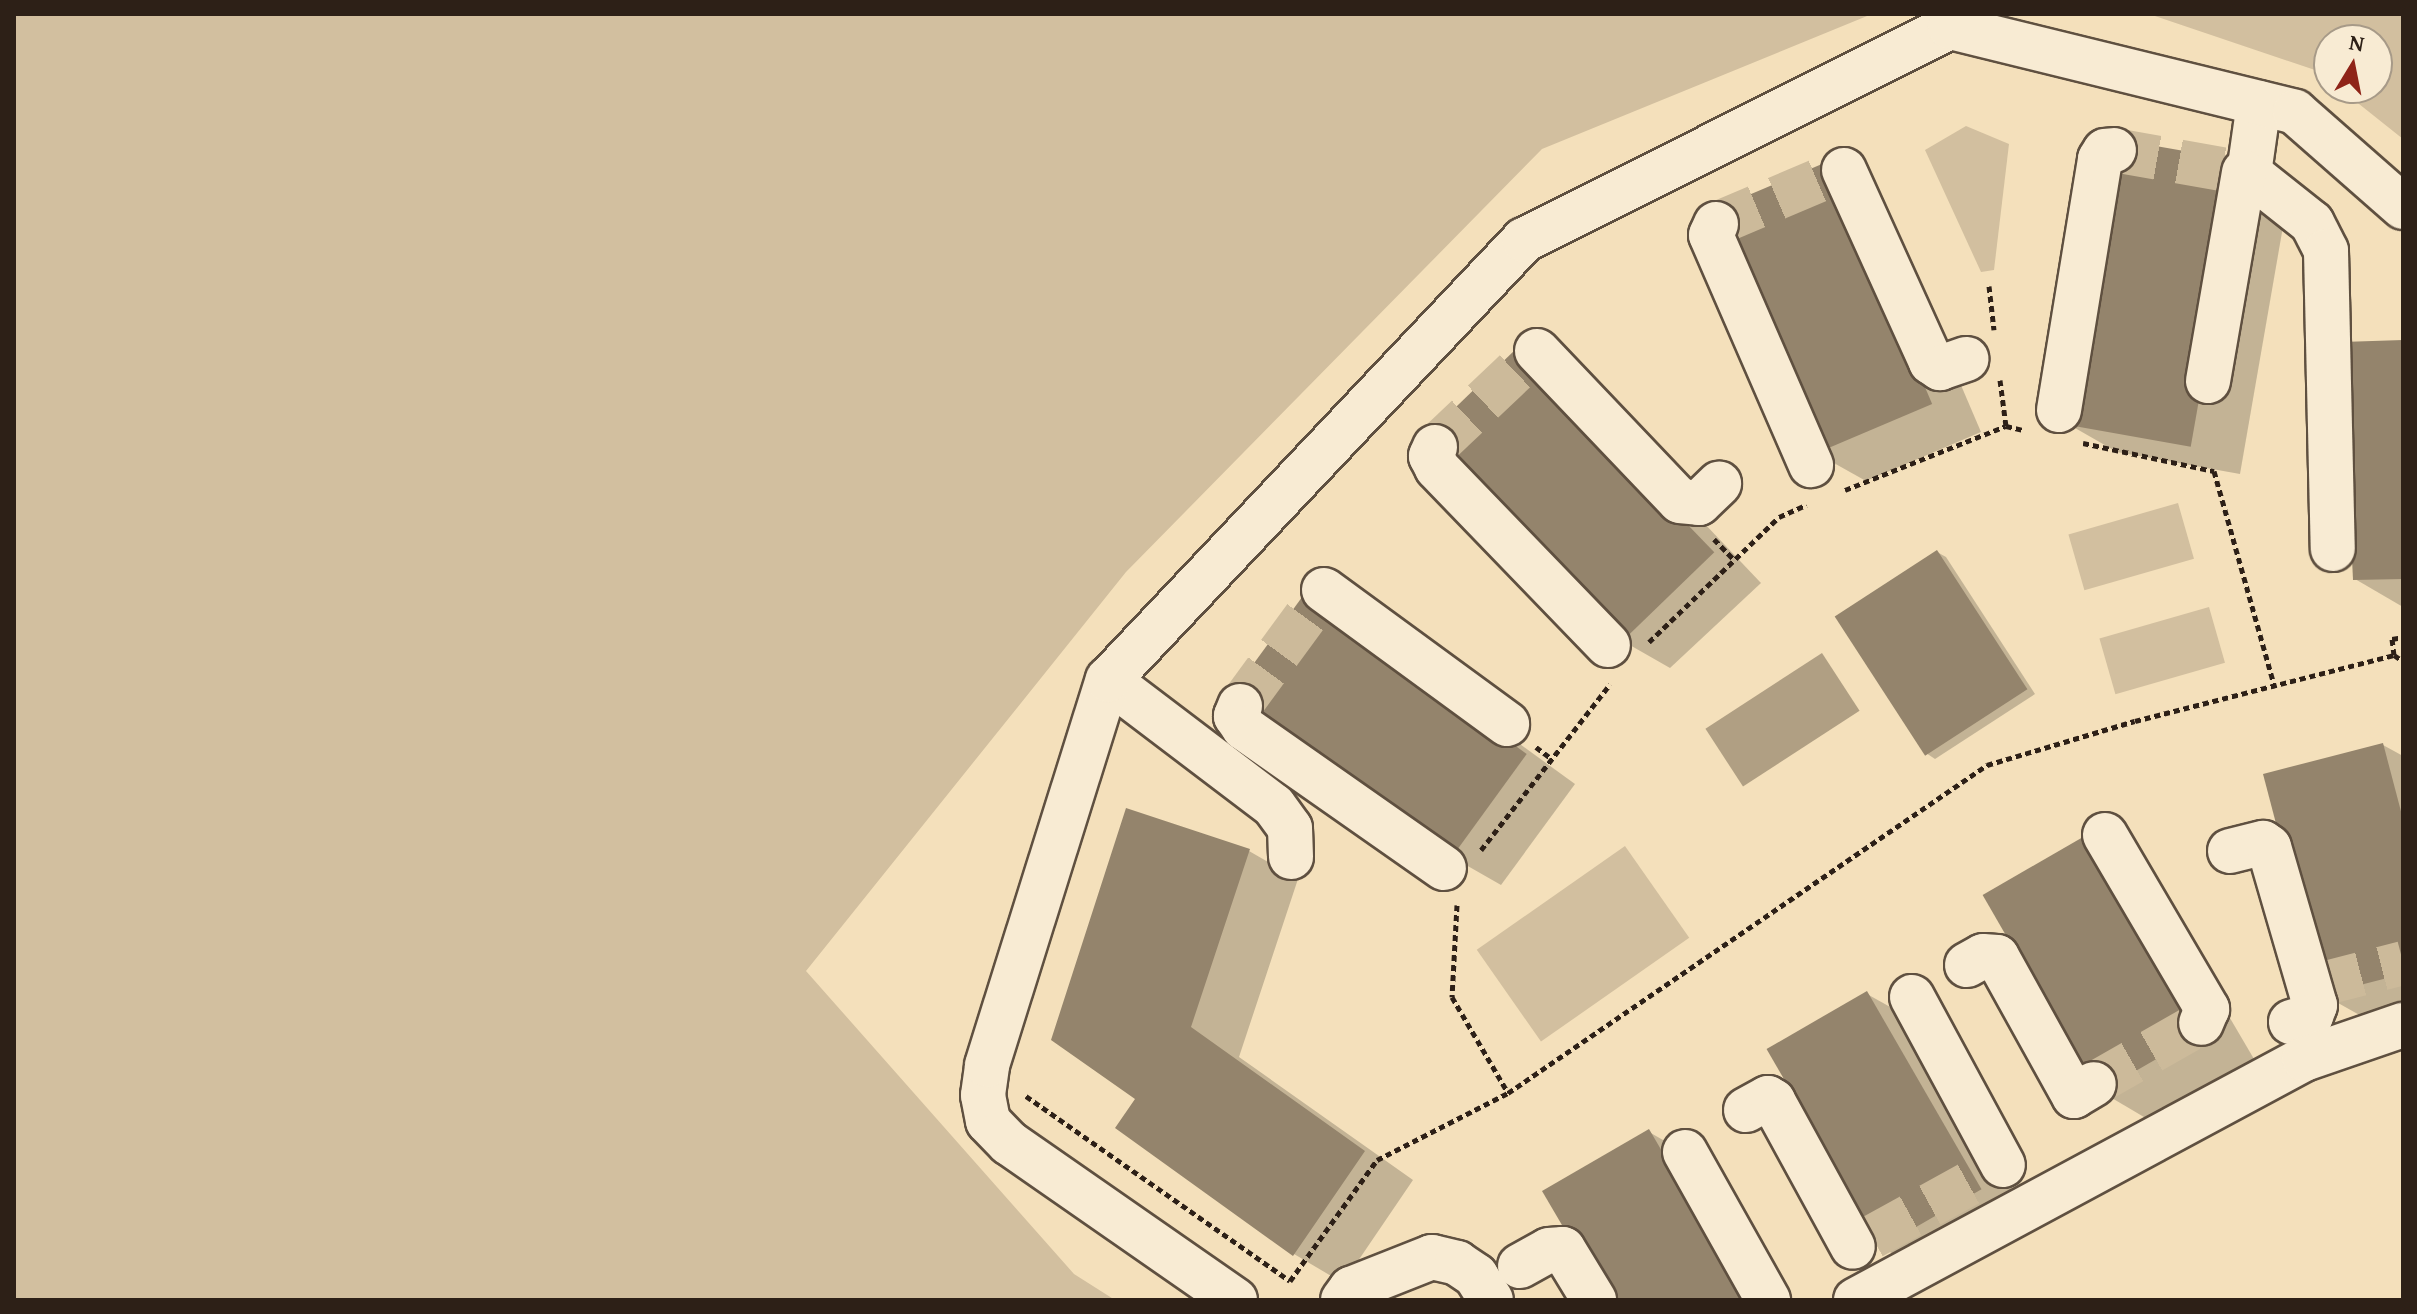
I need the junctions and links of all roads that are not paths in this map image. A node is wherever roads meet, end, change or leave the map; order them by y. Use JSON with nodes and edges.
{"nodes":[{"id":1,"x":2259,"y":103,"type":"junction"},
{"id":2,"x":2114,"y":150,"type":"dead end"},
{"id":3,"x":1846,"y":169,"type":"dead end"},
{"id":4,"x":2244,"y":172,"type":"junction"},
{"id":5,"x":2403,"y":207,"type":"edge"},
{"id":6,"x":1716,"y":224,"type":"dead end"},
{"id":7,"x":1541,"y":347,"type":"dead end"},
{"id":8,"x":1966,"y":359,"type":"dead end"},
{"id":9,"x":2208,"y":381,"type":"dead end"},
{"id":10,"x":2053,"y":427,"type":"road end"},
{"id":11,"x":1435,"y":447,"type":"dead end"},
{"id":12,"x":1719,"y":484,"type":"dead end"},
{"id":13,"x":1822,"y":486,"type":"road end"},
{"id":14,"x":2333,"y":549,"type":"dead end"},
{"id":15,"x":1327,"y":587,"type":"dead end"},
{"id":16,"x":1620,"y":658,"type":"road end"},
{"id":17,"x":1108,"y":680,"type":"junction"},
{"id":18,"x":1240,"y":706,"type":"dead end"},
{"id":19,"x":1507,"y":724,"type":"dead end"},
{"id":20,"x":2105,"y":835,"type":"dead end"},
{"id":21,"x":2230,"y":851,"type":"dead end"},
{"id":22,"x":1291,"y":857,"type":"dead end"},
{"id":23,"x":1460,"y":872,"type":"road end"},
{"id":24,"x":1967,"y":965,"type":"dead end"},
{"id":25,"x":1912,"y":997,"type":"dead end"},
{"id":26,"x":2306,"y":998,"type":"dead end"},
{"id":27,"x":2201,"y":1023,"type":"dead end"},
{"id":28,"x":2403,"y":1025,"type":"edge"},
{"id":29,"x":2094,"y":1084,"type":"tunnel mouth"},
{"id":30,"x":1746,"y":1110,"type":"dead end"},
{"id":31,"x":1685,"y":1152,"type":"dead end"},
{"id":32,"x":2003,"y":1165,"type":"dead end"},
{"id":33,"x":1853,"y":1247,"type":"dead end"},
{"id":34,"x":1520,"y":1266,"type":"dead end"},
{"id":35,"x":1235,"y":1300,"type":"edge"},
{"id":36,"x":1343,"y":1300,"type":"edge"},
{"id":37,"x":1491,"y":1300,"type":"edge"},
{"id":38,"x":1594,"y":1300,"type":"edge"},
{"id":39,"x":1768,"y":1300,"type":"edge"},
{"id":40,"x":1856,"y":1300,"type":"edge"}],
"edges":[{"from":1,"to":4,"type":"street"},
{"from":1,"to":5,"type":"street"},
{"from":1,"to":17,"type":"street"},
{"from":2,"to":10,"type":"street"},
{"from":3,"to":8,"type":"street"},
{"from":4,"to":9,"type":"street"},
{"from":4,"to":14,"type":"street"},
{"from":6,"to":13,"type":"street"},
{"from":7,"to":12,"type":"street"},
{"from":11,"to":16,"type":"street"},
{"from":15,"to":19,"type":"street"},
{"from":17,"to":22,"type":"street"},
{"from":17,"to":35,"type":"street"},
{"from":18,"to":23,"type":"street"},
{"from":20,"to":27,"type":"street"},
{"from":21,"to":26,"type":"street"},
{"from":24,"to":29,"type":"street"},
{"from":25,"to":32,"type":"street"},
{"from":28,"to":40,"type":"street"},
{"from":30,"to":33,"type":"street"},
{"from":31,"to":39,"type":"street"},
{"from":34,"to":38,"type":"street"},
{"from":36,"to":37,"type":"street"}]}
